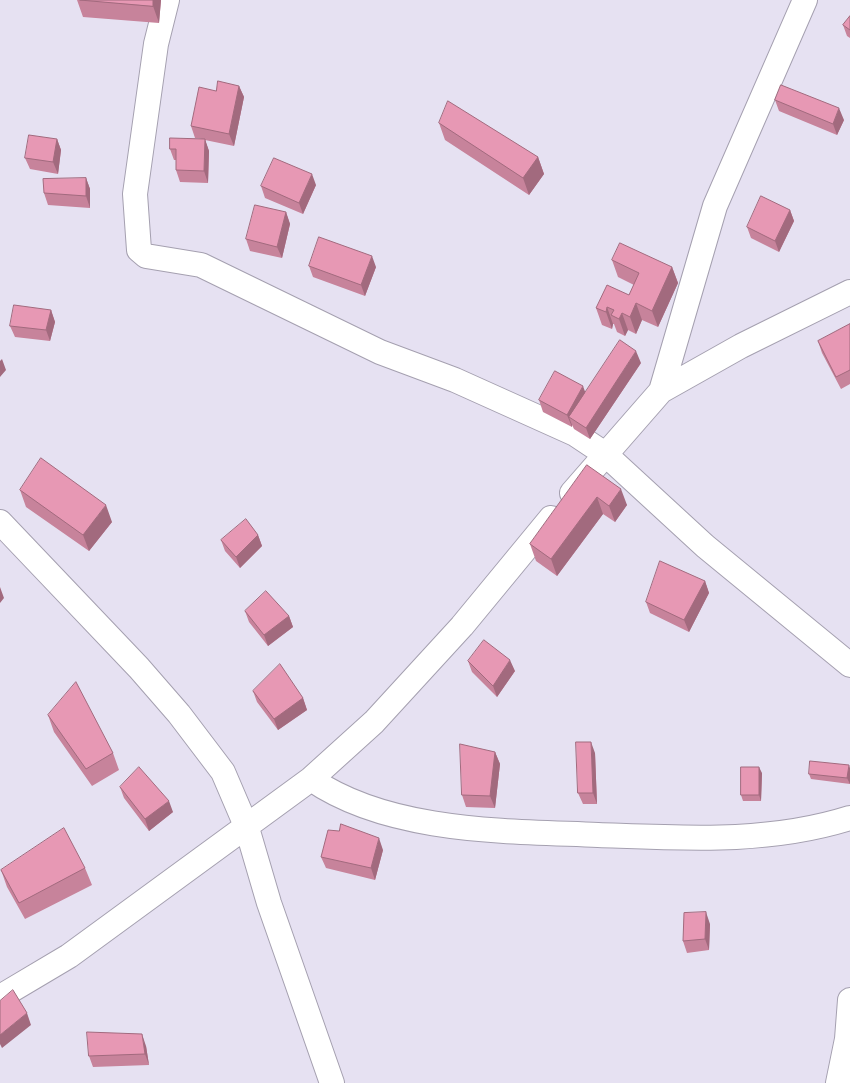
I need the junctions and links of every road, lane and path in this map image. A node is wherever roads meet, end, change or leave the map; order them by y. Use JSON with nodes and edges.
{"nodes":[{"id":1,"x":167,"y":0,"type":"edge"},
{"id":2,"x":805,"y":0,"type":"edge"},
{"id":3,"x":850,"y":292,"type":"edge"},
{"id":4,"x":661,"y":391,"type":"junction"},
{"id":5,"x":605,"y":454,"type":"junction"},
{"id":6,"x":0,"y":522,"type":"edge"},
{"id":7,"x":850,"y":665,"type":"edge"},
{"id":8,"x":311,"y":779,"type":"junction"},
{"id":9,"x":850,"y":818,"type":"edge"},
{"id":10,"x":247,"y":828,"type":"junction"},
{"id":11,"x":0,"y":997,"type":"edge"},
{"id":12,"x":850,"y":1000,"type":"edge"},
{"id":13,"x":332,"y":1083,"type":"edge"},
{"id":14,"x":838,"y":1083,"type":"edge"}],
"edges":[{"from":1,"to":5,"type":"street"},
{"from":2,"to":4,"type":"street"},
{"from":3,"to":4,"type":"street"},
{"from":4,"to":5,"type":"street"},
{"from":5,"to":7,"type":"street"},
{"from":5,"to":8,"type":"street"},
{"from":6,"to":10,"type":"street"},
{"from":8,"to":9,"type":"street"},
{"from":8,"to":10,"type":"street"},
{"from":10,"to":11,"type":"street"},
{"from":10,"to":13,"type":"street"},
{"from":12,"to":14,"type":"street"}]}
